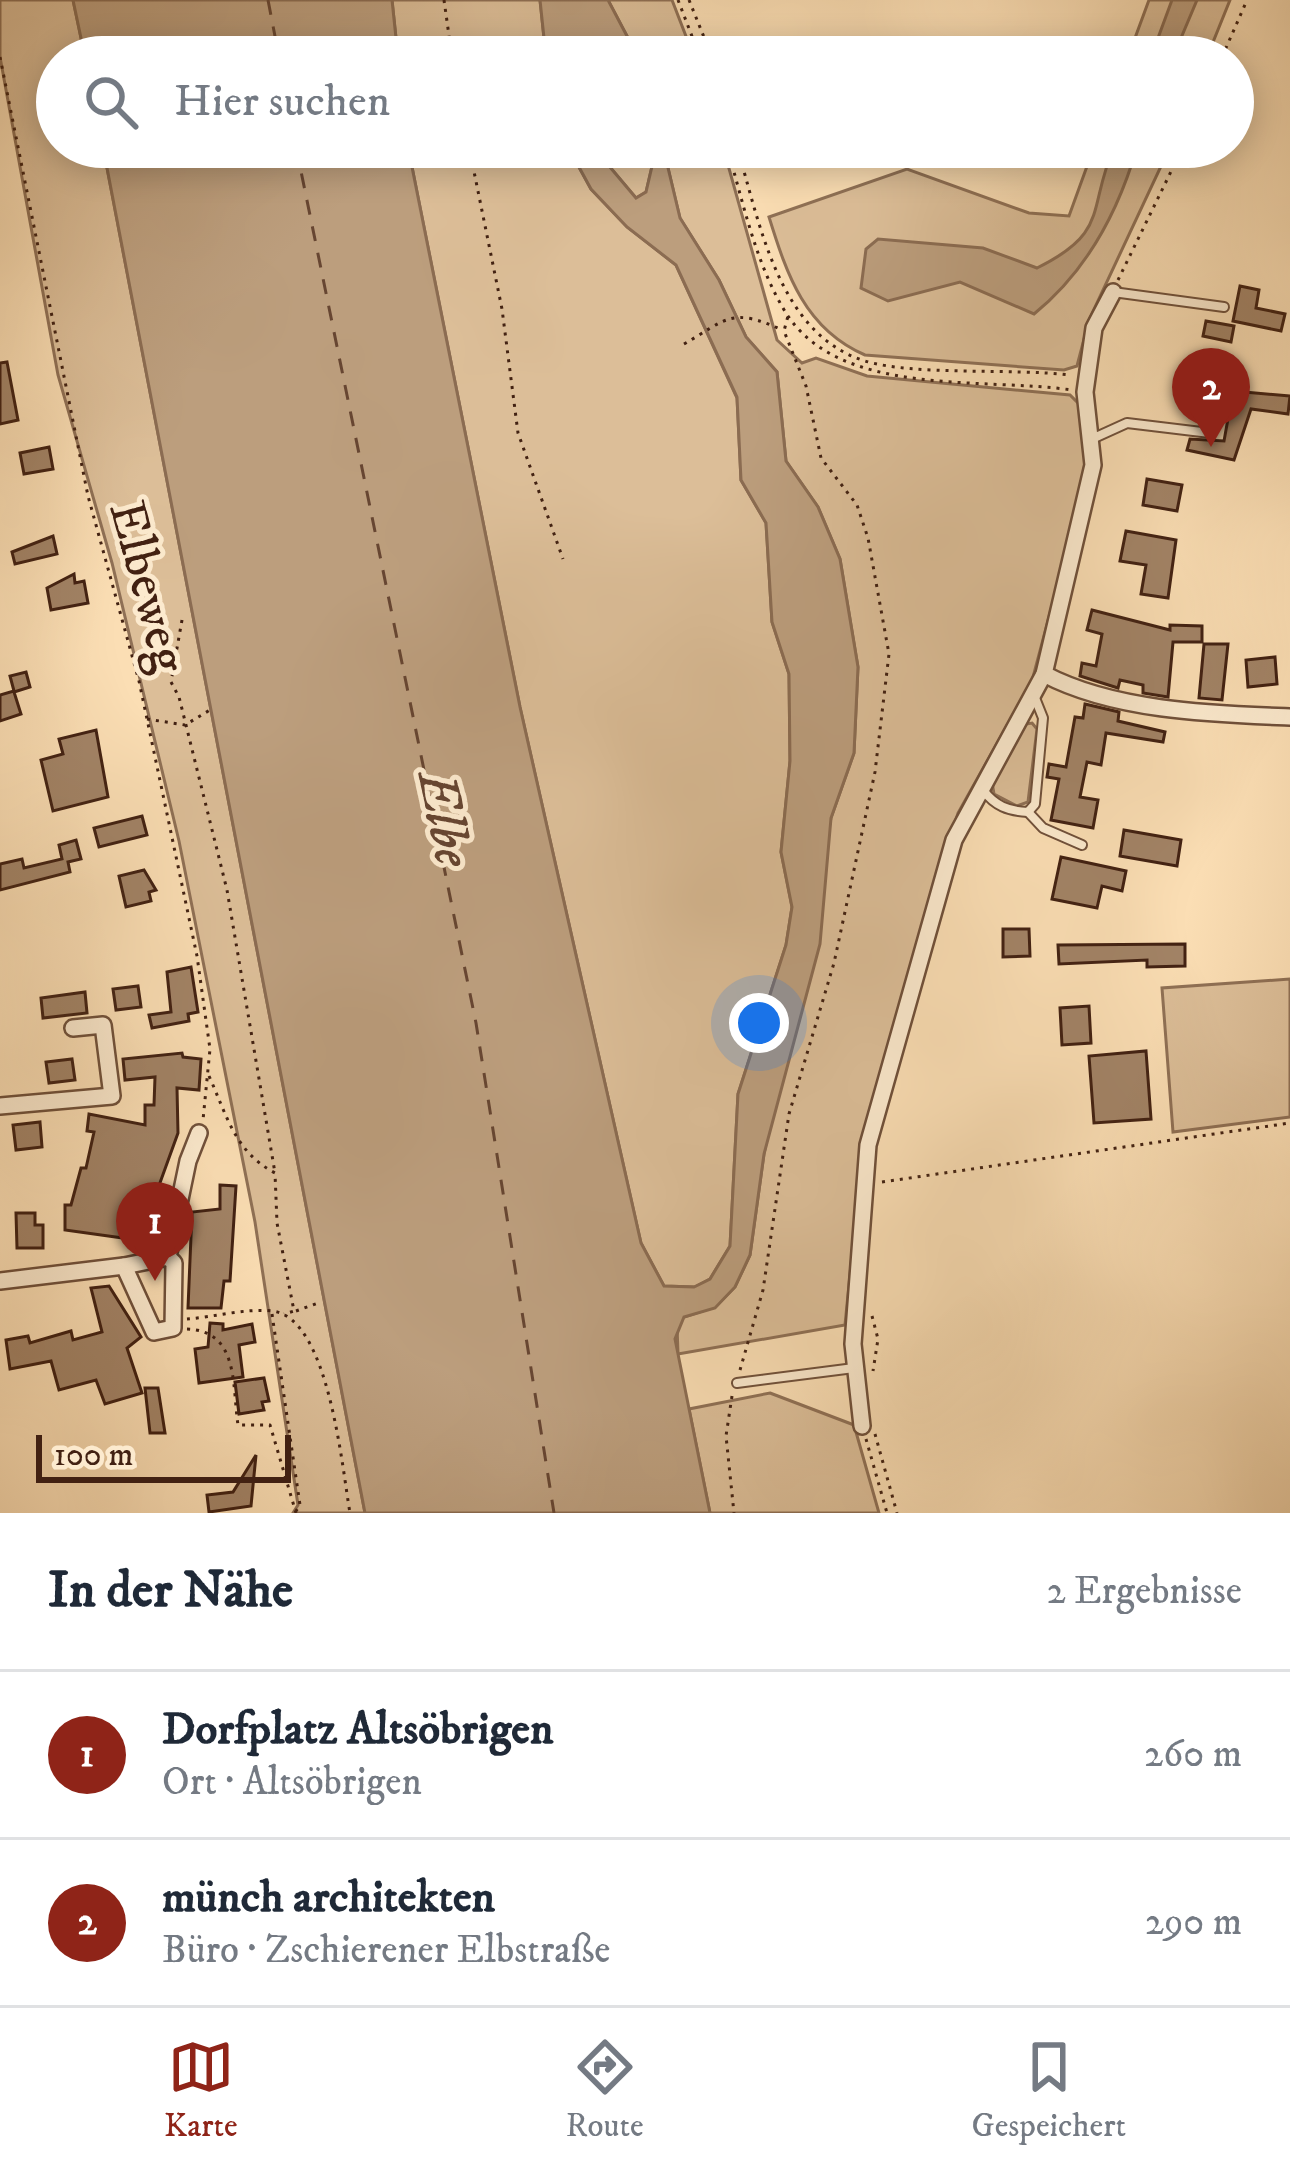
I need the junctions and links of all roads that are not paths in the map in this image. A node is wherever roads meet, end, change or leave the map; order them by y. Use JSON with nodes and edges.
{"nodes":[{"id":1,"x":1113,"y":292,"type":"joint"},
{"id":2,"x":1224,"y":307,"type":"dead end"},
{"id":3,"x":1218,"y":422,"type":"dead end"},
{"id":4,"x":1094,"y":439,"type":"junction"},
{"id":5,"x":1044,"y":674,"type":"junction"},
{"id":6,"x":1035,"y":698,"type":"junction"},
{"id":7,"x":1290,"y":717,"type":"edge"},
{"id":8,"x":980,"y":785,"type":"junction"},
{"id":9,"x":1028,"y":812,"type":"junction"},
{"id":10,"x":1082,"y":844,"type":"dead end"},
{"id":11,"x":73,"y":1028,"type":"dead end"},
{"id":12,"x":0,"y":1106,"type":"edge"},
{"id":13,"x":199,"y":1133,"type":"road end"},
{"id":14,"x":168,"y":1257,"type":"junction"},
{"id":15,"x":124,"y":1266,"type":"junction"},
{"id":16,"x":0,"y":1281,"type":"edge"},
{"id":17,"x":854,"y":1368,"type":"junction"},
{"id":18,"x":737,"y":1383,"type":"road end"},
{"id":19,"x":867,"y":1426,"type":"road end"}],
"edges":[{"from":1,"to":2,"type":"lane"},
{"from":1,"to":4,"type":"street"},
{"from":3,"to":4,"type":"lane"},
{"from":4,"to":5,"type":"street"},
{"from":5,"to":6,"type":"street"},
{"from":5,"to":7,"type":"street"},
{"from":6,"to":8,"type":"street"},
{"from":6,"to":9,"type":"lane"},
{"from":8,"to":9,"type":"lane"},
{"from":8,"to":17,"type":"street"},
{"from":9,"to":10,"type":"lane"},
{"from":11,"to":12,"type":"street"},
{"from":13,"to":14,"type":"street"},
{"from":14,"to":15,"type":"street"},
{"from":14,"to":15,"type":"street"},
{"from":15,"to":16,"type":"street"},
{"from":17,"to":18,"type":"lane"},
{"from":17,"to":19,"type":"street"}]}
